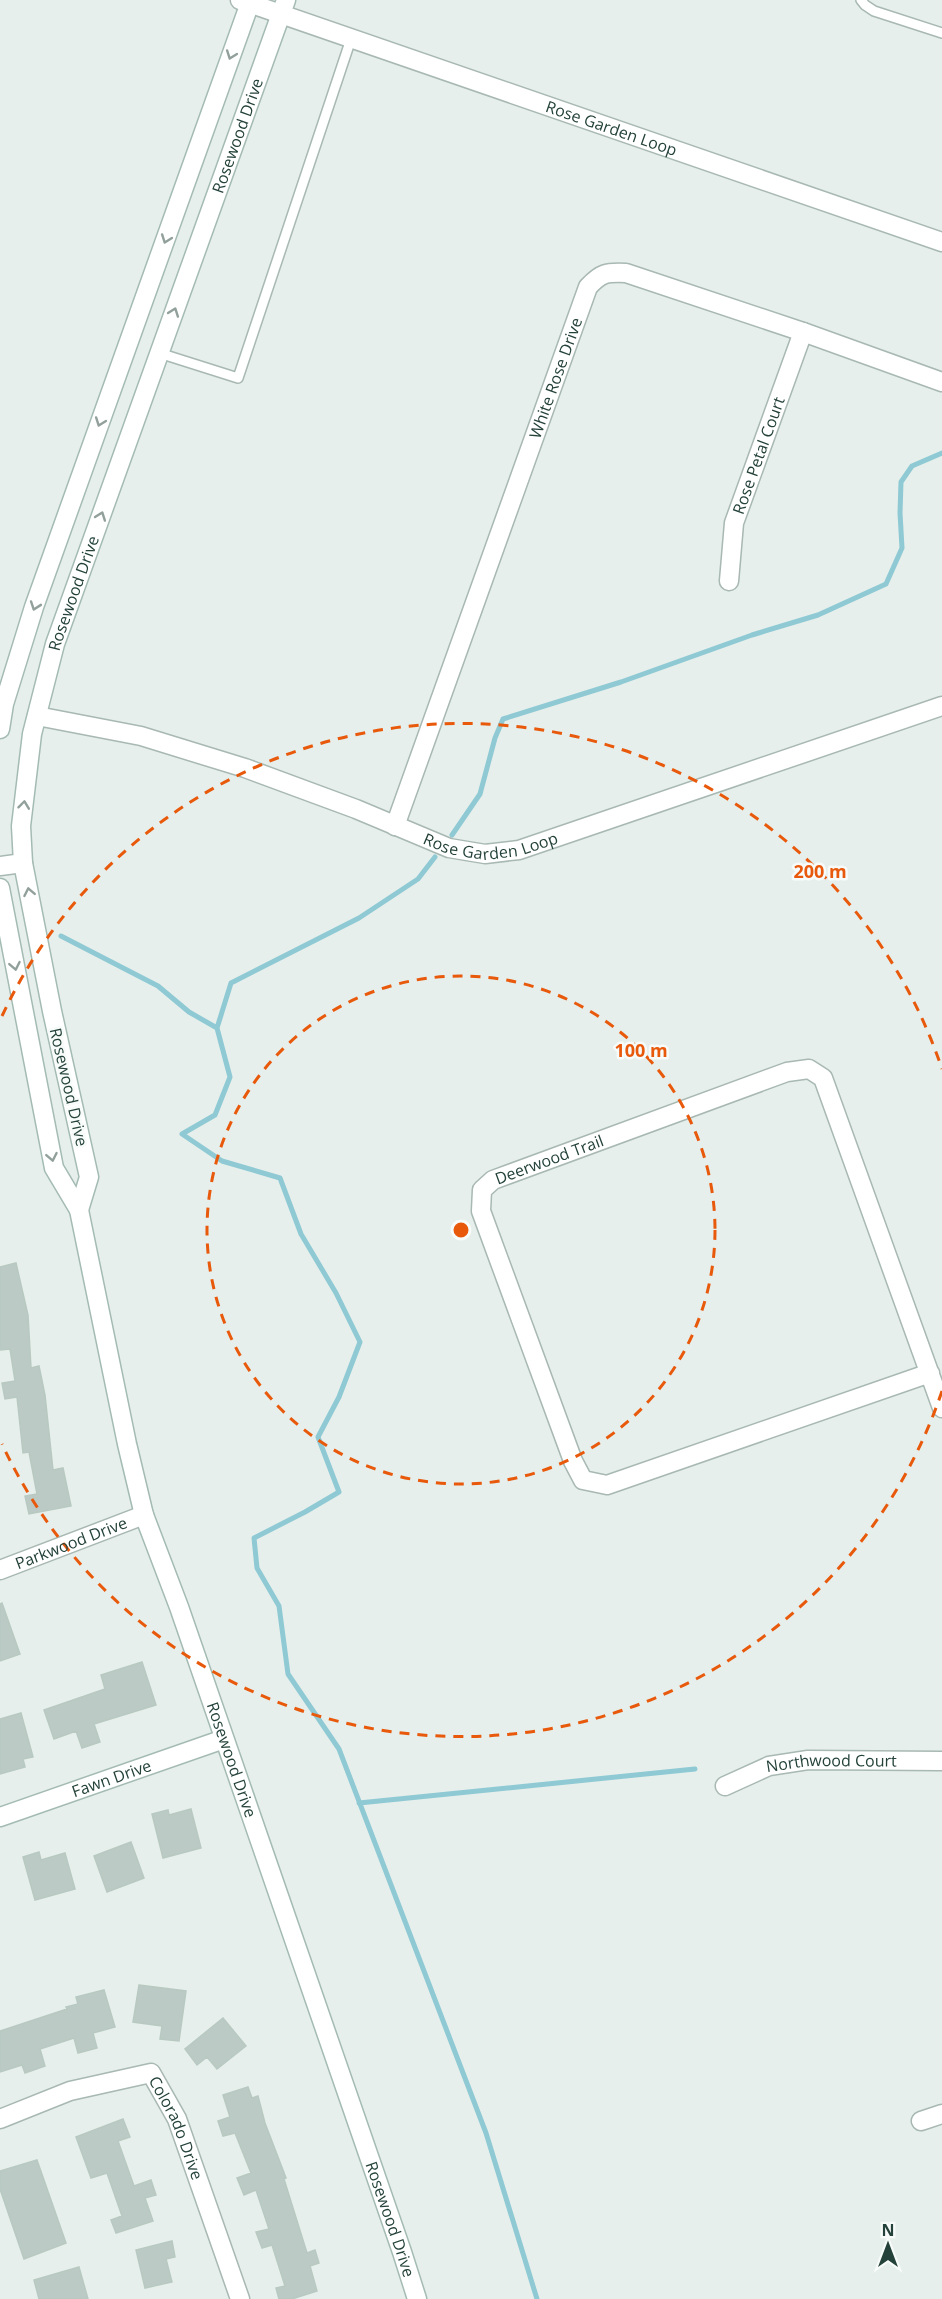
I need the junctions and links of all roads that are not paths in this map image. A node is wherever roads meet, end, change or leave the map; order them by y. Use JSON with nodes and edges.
{"nodes":[{"id":1,"x":861,"y":0,"type":"edge"},
{"id":2,"x":247,"y":1,"type":"edge"},
{"id":3,"x":283,"y":7,"type":"edge"},
{"id":4,"x":942,"y":33,"type":"edge"},
{"id":5,"x":351,"y":39,"type":"junction"},
{"id":6,"x":942,"y":242,"type":"edge"},
{"id":7,"x":802,"y":332,"type":"junction"},
{"id":8,"x":159,"y":353,"type":"junction"},
{"id":9,"x":942,"y":382,"type":"edge"},
{"id":10,"x":729,"y":581,"type":"dead end"},
{"id":11,"x":942,"y":706,"type":"edge"},
{"id":12,"x":37,"y":716,"type":"junction"},
{"id":13,"x":0,"y":729,"type":"edge"},
{"id":14,"x":395,"y":826,"type":"junction"},
{"id":15,"x":23,"y":863,"type":"junction"},
{"id":16,"x":0,"y":866,"type":"edge"},
{"id":17,"x":0,"y":888,"type":"edge"},
{"id":18,"x":79,"y":1210,"type":"junction"},
{"id":19,"x":930,"y":1373,"type":"junction"},
{"id":20,"x":942,"y":1408,"type":"edge"},
{"id":21,"x":144,"y":1515,"type":"junction"},
{"id":22,"x":0,"y":1570,"type":"edge"},
{"id":23,"x":224,"y":1739,"type":"junction"},
{"id":24,"x":942,"y":1761,"type":"edge"},
{"id":25,"x":725,"y":1786,"type":"dead end"},
{"id":26,"x":0,"y":1817,"type":"edge"},
{"id":27,"x":942,"y":2114,"type":"edge"},
{"id":28,"x":0,"y":2119,"type":"edge"},
{"id":29,"x":921,"y":2121,"type":"dead end"},
{"id":30,"x":240,"y":2299,"type":"edge"},
{"id":31,"x":417,"y":2299,"type":"edge"}],
"edges":[{"from":1,"to":4,"type":"lane"},
{"from":2,"to":3,"type":"street","name":"Rose Garden Loop"},
{"from":2,"to":13,"type":"street","name":"Rosewood Drive","one_way":true},
{"from":3,"to":5,"type":"street","name":"Rose Garden Loop"},
{"from":8,"to":3,"type":"street","name":"Rosewood Drive","one_way":true},
{"from":5,"to":6,"type":"street","name":"Rose Garden Loop"},
{"from":5,"to":8,"type":"lane"},
{"from":7,"to":9,"type":"street","name":"White Rose Drive"},
{"from":7,"to":10,"type":"street","name":"Rose Petal Court"},
{"from":7,"to":14,"type":"street","name":"White Rose Drive"},
{"from":12,"to":8,"type":"street","name":"Rosewood Drive","one_way":true},
{"from":11,"to":14,"type":"street","name":"Rose Garden Loop"},
{"from":12,"to":14,"type":"street","name":"Rose Garden Loop"},
{"from":15,"to":12,"type":"street","name":"Rosewood Drive","one_way":true},
{"from":15,"to":16,"type":"street"},
{"from":18,"to":15,"type":"street","name":"Rosewood Drive","one_way":true},
{"from":17,"to":18,"type":"street","name":"Rosewood Drive","one_way":true},
{"from":18,"to":21,"type":"street","name":"Rosewood Drive"},
{"from":19,"to":19,"type":"street","name":"Deerwood Trail"},
{"from":19,"to":20,"type":"street","name":"Deerwood Trail"},
{"from":21,"to":22,"type":"street","name":"Parkwood Drive"},
{"from":21,"to":23,"type":"street","name":"Rosewood Drive"},
{"from":23,"to":26,"type":"street","name":"Fawn Drive"},
{"from":23,"to":31,"type":"street","name":"Rosewood Drive"},
{"from":24,"to":25,"type":"street","name":"Northwood Court"},
{"from":27,"to":29,"type":"street"},
{"from":28,"to":30,"type":"street","name":"Colorado Drive"}]}
